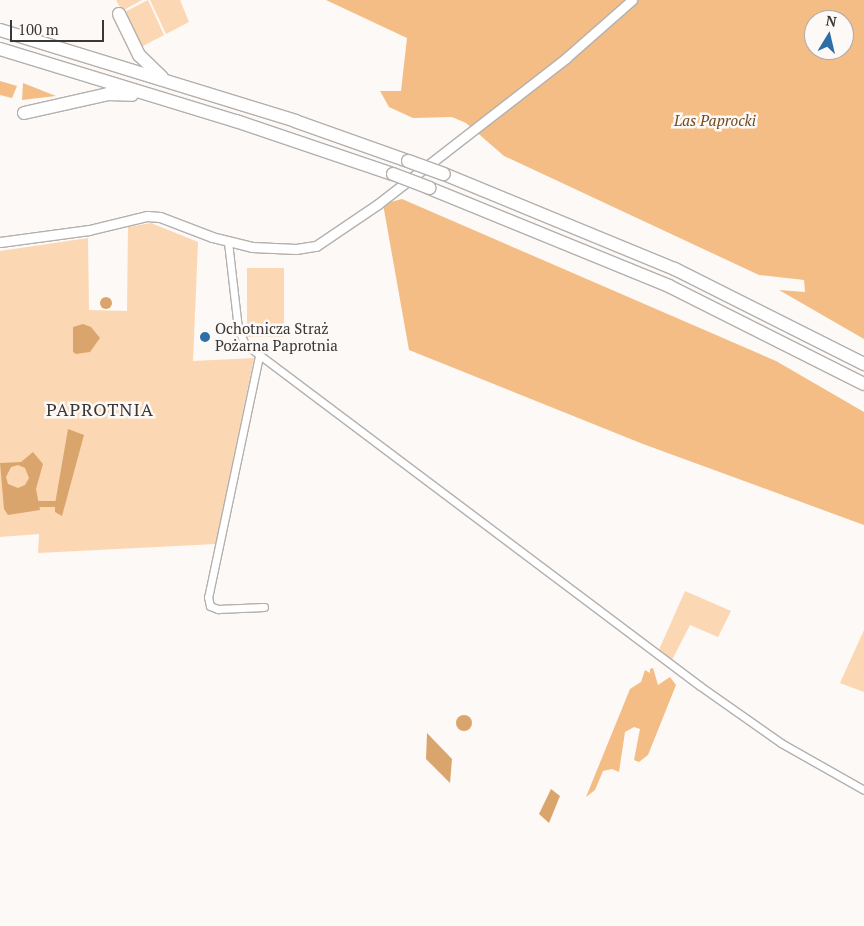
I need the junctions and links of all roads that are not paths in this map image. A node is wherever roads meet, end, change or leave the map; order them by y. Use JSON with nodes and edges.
{"nodes":[{"id":1,"x":632,"y":0,"type":"edge"},
{"id":2,"x":119,"y":14,"type":"dead end"},
{"id":3,"x":0,"y":30,"type":"edge"},
{"id":4,"x":0,"y":49,"type":"edge"},
{"id":5,"x":170,"y":82,"type":"junction"},
{"id":6,"x":171,"y":101,"type":"junction"},
{"id":7,"x":24,"y":113,"type":"dead end"},
{"id":8,"x":0,"y":242,"type":"edge"},
{"id":9,"x":228,"y":242,"type":"junction"},
{"id":10,"x":259,"y":356,"type":"junction"},
{"id":11,"x":864,"y":364,"type":"edge"},
{"id":12,"x":864,"y":384,"type":"edge"},
{"id":13,"x":264,"y":607,"type":"dead end"},
{"id":14,"x":864,"y":790,"type":"edge"}],
"edges":[{"from":1,"to":9,"type":"street"},
{"from":2,"to":5,"type":"highway"},
{"from":3,"to":5,"type":"highway"},
{"from":4,"to":6,"type":"highway"},
{"from":5,"to":11,"type":"highway","bridge":true},
{"from":6,"to":7,"type":"highway"},
{"from":6,"to":12,"type":"highway","bridge":true},
{"from":8,"to":9,"type":"street"},
{"from":9,"to":10,"type":"street"},
{"from":10,"to":13,"type":"street"},
{"from":10,"to":14,"type":"street"}]}
